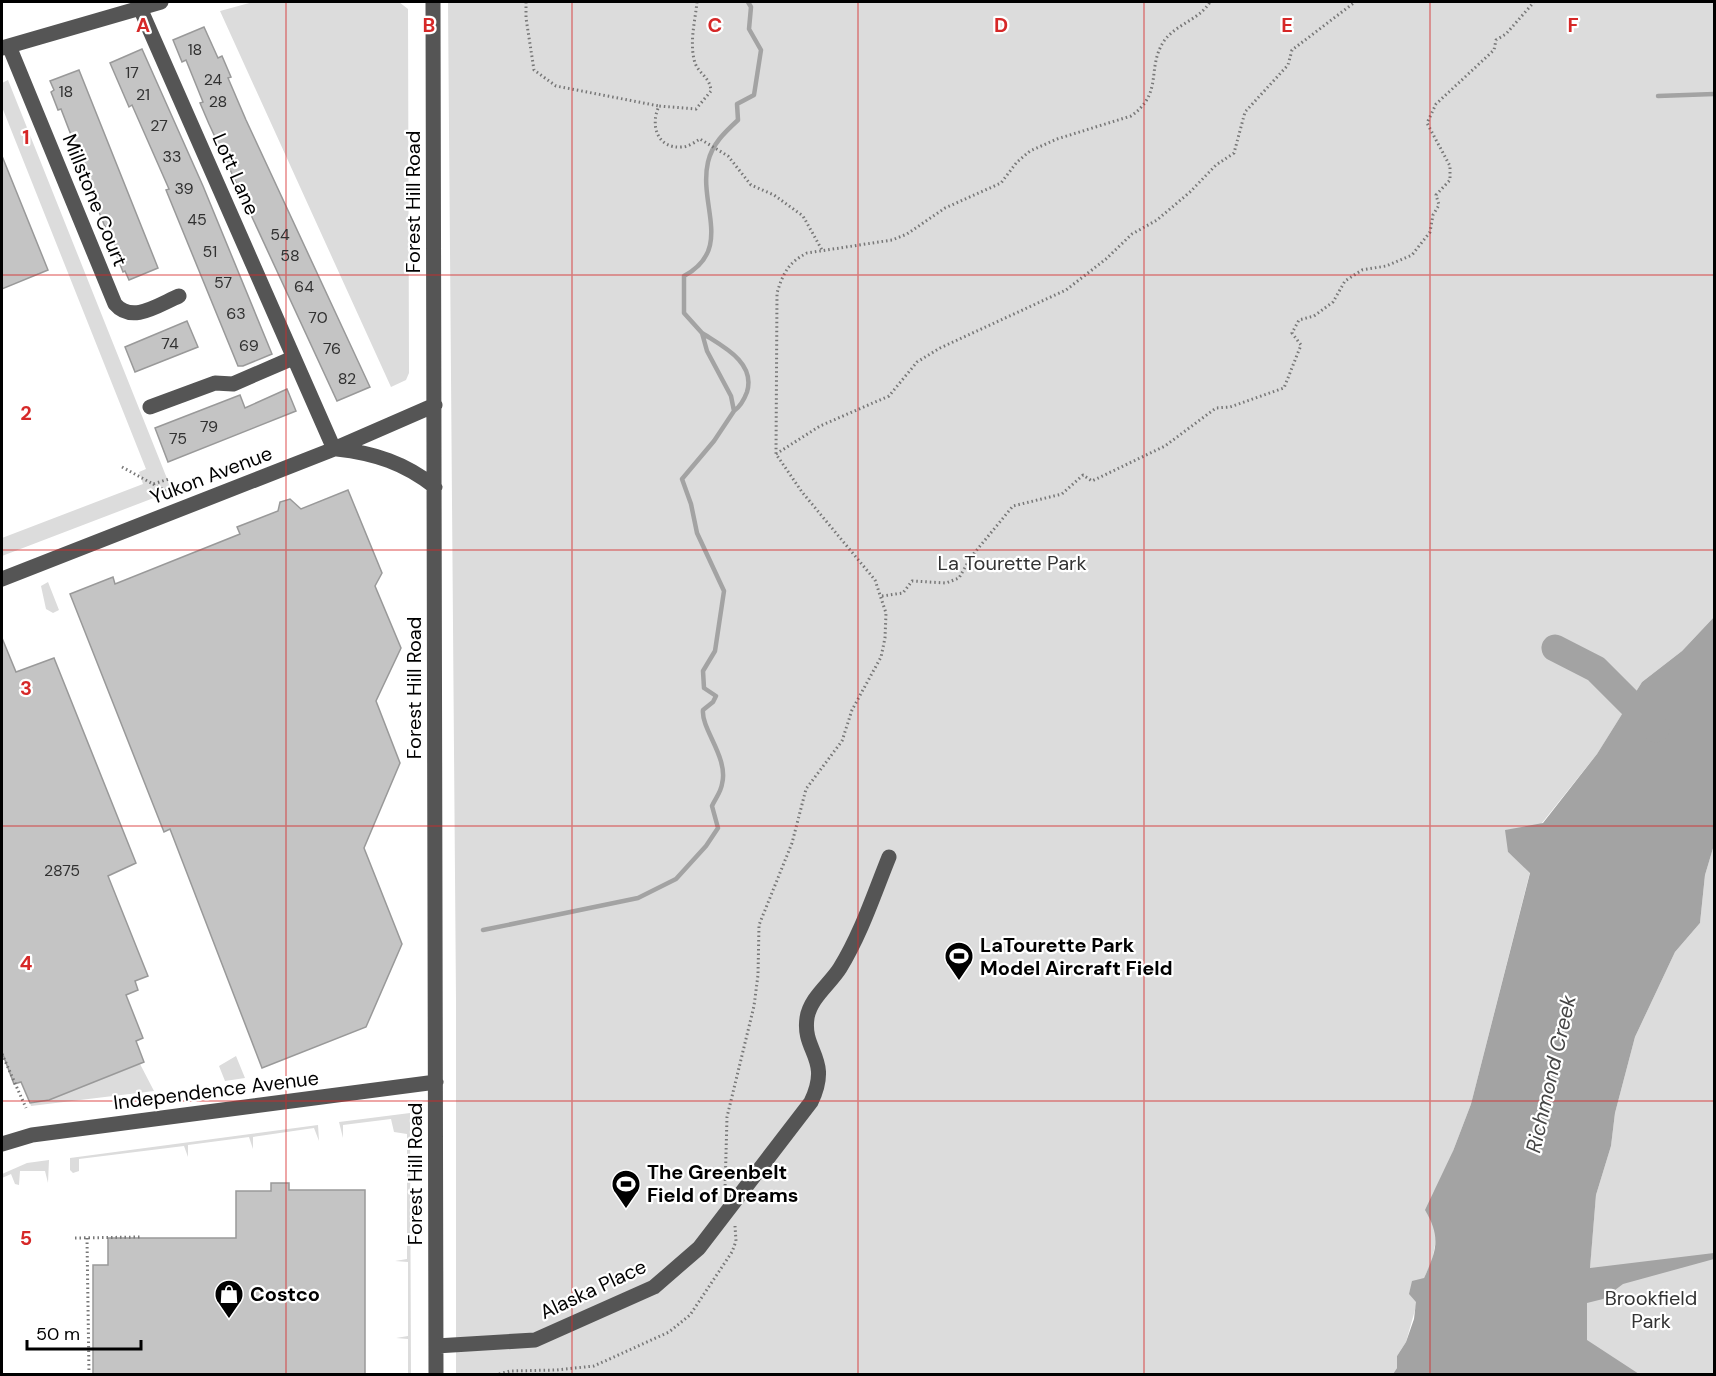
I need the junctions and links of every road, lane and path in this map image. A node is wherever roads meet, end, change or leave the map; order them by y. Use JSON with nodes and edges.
{"nodes":[{"id":1,"x":161,"y":2,"type":"edge"},
{"id":2,"x":433,"y":2,"type":"edge"},
{"id":3,"x":526,"y":2,"type":"edge"},
{"id":4,"x":697,"y":2,"type":"edge"},
{"id":5,"x":1210,"y":2,"type":"edge"},
{"id":6,"x":1354,"y":2,"type":"edge"},
{"id":7,"x":1534,"y":2,"type":"edge"},
{"id":8,"x":140,"y":8,"type":"junction"},
{"id":9,"x":5,"y":47,"type":"edge"},
{"id":10,"x":659,"y":106,"type":"junction"},
{"id":11,"x":822,"y":251,"type":"junction"},
{"id":12,"x":179,"y":296,"type":"dead end"},
{"id":13,"x":293,"y":358,"type":"junction"},
{"id":14,"x":435,"y":405,"type":"junction"},
{"id":15,"x":150,"y":407,"type":"dead end"},
{"id":16,"x":334,"y":449,"type":"junction"},
{"id":17,"x":776,"y":454,"type":"junction"},
{"id":18,"x":122,"y":467,"type":"dead end"},
{"id":19,"x":169,"y":479,"type":"dead end"},
{"id":20,"x":153,"y":484,"type":"junction"},
{"id":21,"x":435,"y":487,"type":"junction"},
{"id":22,"x":170,"y":493,"type":"dead end"},
{"id":23,"x":2,"y":579,"type":"edge"},
{"id":24,"x":882,"y":596,"type":"junction"},
{"id":25,"x":889,"y":857,"type":"dead end"},
{"id":26,"x":2,"y":1054,"type":"edge"},
{"id":27,"x":436,"y":1082,"type":"junction"},
{"id":28,"x":26,"y":1108,"type":"dead end"},
{"id":29,"x":2,"y":1144,"type":"edge"},
{"id":30,"x":729,"y":1210,"type":"junction"},
{"id":31,"x":141,"y":1237,"type":"dead end"},
{"id":32,"x":75,"y":1238,"type":"dead end"},
{"id":33,"x":87,"y":1238,"type":"junction"},
{"id":34,"x":436,"y":1346,"type":"junction"},
{"id":35,"x":88,"y":1374,"type":"edge"},
{"id":36,"x":436,"y":1374,"type":"edge"},
{"id":37,"x":499,"y":1374,"type":"edge"}],
"edges":[{"from":1,"to":8,"type":"street"},
{"from":2,"to":14,"type":"street","name":"Forest Hill Road"},
{"from":3,"to":10,"type":"path"},
{"from":4,"to":10,"type":"path"},
{"from":5,"to":11,"type":"path"},
{"from":6,"to":17,"type":"path"},
{"from":7,"to":24,"type":"path"},
{"from":8,"to":9,"type":"street"},
{"from":8,"to":13,"type":"street","name":"Lott Lane"},
{"from":9,"to":12,"type":"street","name":"Millstone Court"},
{"from":10,"to":11,"type":"path"},
{"from":11,"to":17,"type":"path"},
{"from":13,"to":15,"type":"street"},
{"from":13,"to":16,"type":"street","name":"Lott Lane"},
{"from":14,"to":16,"type":"street","name":"Yukon Avenue"},
{"from":14,"to":21,"type":"street","name":"Forest Hill Road"},
{"from":16,"to":21,"type":"street"},
{"from":16,"to":23,"type":"street","name":"Yukon Avenue"},
{"from":17,"to":24,"type":"path"},
{"from":18,"to":20,"type":"path"},
{"from":19,"to":20,"type":"path"},
{"from":20,"to":22,"type":"path"},
{"from":21,"to":27,"type":"street","name":"Forest Hill Road"},
{"from":24,"to":30,"type":"path"},
{"from":25,"to":30,"type":"street","name":"Alaska Place"},
{"from":26,"to":28,"type":"path"},
{"from":27,"to":29,"type":"street","name":"Independence Avenue"},
{"from":27,"to":34,"type":"street","name":"Forest Hill Road"},
{"from":30,"to":34,"type":"street","name":"Alaska Place"},
{"from":30,"to":37,"type":"path"},
{"from":31,"to":33,"type":"path"},
{"from":32,"to":33,"type":"path"},
{"from":33,"to":35,"type":"path"},
{"from":34,"to":36,"type":"street","name":"Forest Hill Road"}]}
